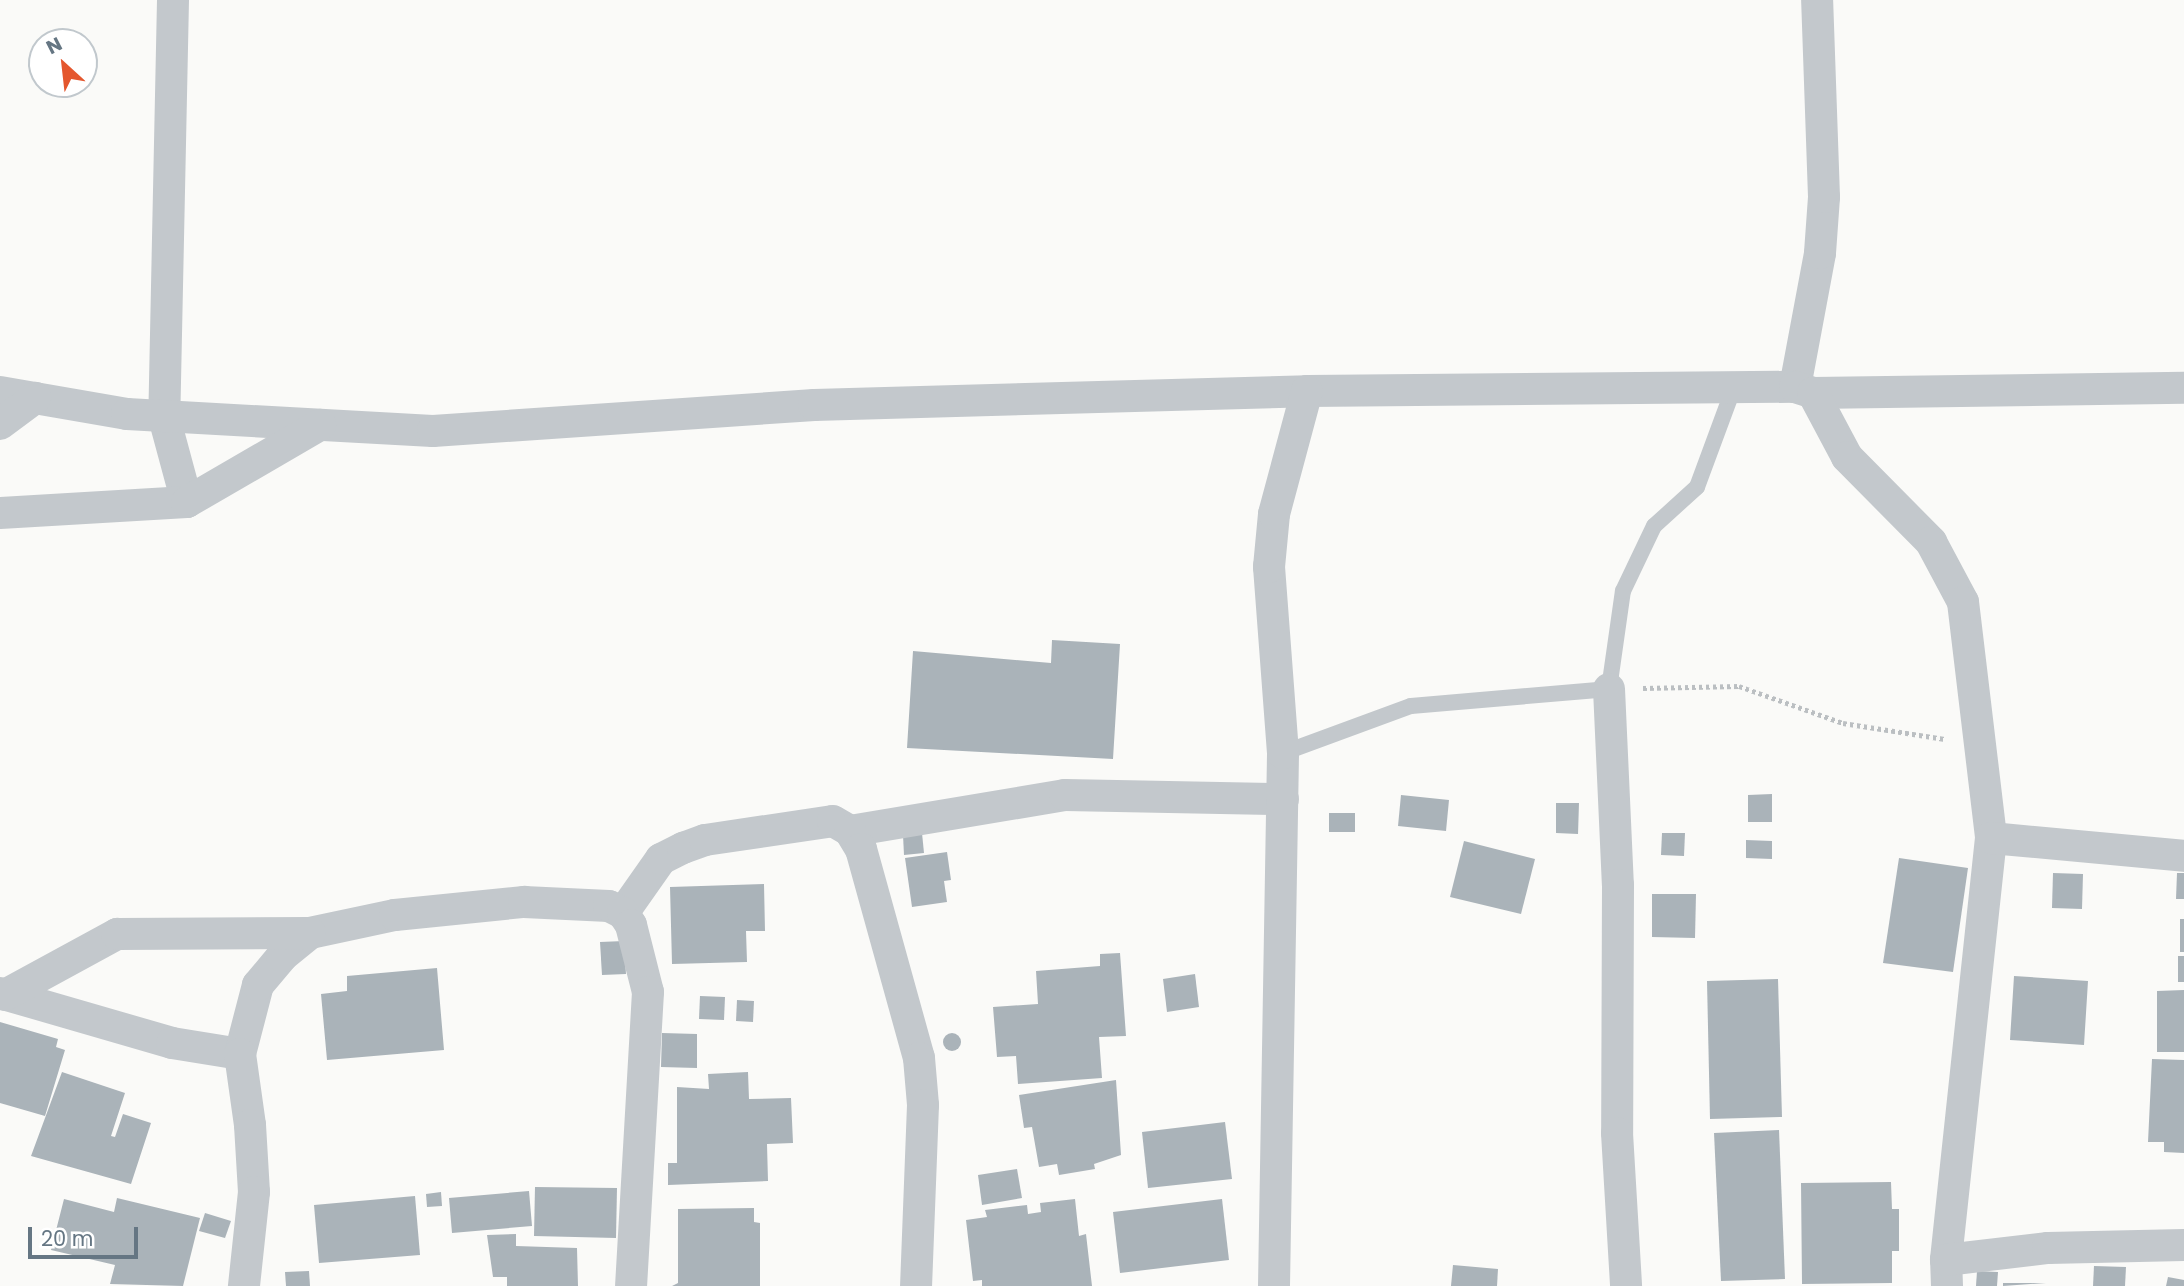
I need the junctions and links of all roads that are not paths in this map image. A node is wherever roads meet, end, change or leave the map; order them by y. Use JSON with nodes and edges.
{"nodes":[{"id":1,"x":173,"y":0,"type":"edge"},
{"id":2,"x":1817,"y":0,"type":"edge"},
{"id":3,"x":1734,"y":387,"type":"junction"},
{"id":4,"x":2184,"y":388,"type":"edge"},
{"id":5,"x":1804,"y":390,"type":"junction"},
{"id":6,"x":1307,"y":391,"type":"junction"},
{"id":7,"x":0,"y":392,"type":"edge"},
{"id":8,"x":35,"y":398,"type":"junction"},
{"id":9,"x":164,"y":417,"type":"junction"},
{"id":10,"x":0,"y":424,"type":"edge"},
{"id":11,"x":320,"y":425,"type":"junction"},
{"id":12,"x":187,"y":502,"type":"junction"},
{"id":13,"x":0,"y":513,"type":"edge"},
{"id":14,"x":1609,"y":689,"type":"junction"},
{"id":15,"x":1283,"y":753,"type":"junction"},
{"id":16,"x":1283,"y":799,"type":"junction"},
{"id":17,"x":850,"y":831,"type":"junction"},
{"id":18,"x":1991,"y":838,"type":"junction"},
{"id":19,"x":2184,"y":856,"type":"edge"},
{"id":20,"x":624,"y":913,"type":"junction"},
{"id":21,"x":310,"y":933,"type":"junction"},
{"id":22,"x":2,"y":994,"type":"edge"},
{"id":23,"x":240,"y":1054,"type":"junction"},
{"id":24,"x":2184,"y":1245,"type":"edge"},
{"id":25,"x":1947,"y":1273,"type":"edge"},
{"id":26,"x":244,"y":1286,"type":"edge"},
{"id":27,"x":631,"y":1286,"type":"edge"},
{"id":28,"x":916,"y":1286,"type":"edge"},
{"id":29,"x":1274,"y":1286,"type":"edge"},
{"id":30,"x":1626,"y":1286,"type":"edge"}],
"edges":[{"from":1,"to":9,"type":"street"},
{"from":2,"to":5,"type":"street"},
{"from":3,"to":5,"type":"street"},
{"from":3,"to":6,"type":"street"},
{"from":3,"to":14,"type":"lane"},
{"from":4,"to":5,"type":"street"},
{"from":5,"to":18,"type":"street"},
{"from":6,"to":11,"type":"street"},
{"from":6,"to":15,"type":"street"},
{"from":7,"to":8,"type":"street"},
{"from":8,"to":9,"type":"street"},
{"from":8,"to":10,"type":"street"},
{"from":9,"to":11,"type":"street"},
{"from":9,"to":12,"type":"street"},
{"from":11,"to":12,"type":"street"},
{"from":12,"to":13,"type":"street"},
{"from":14,"to":15,"type":"lane"},
{"from":14,"to":30,"type":"street"},
{"from":15,"to":16,"type":"street"},
{"from":16,"to":17,"type":"street"},
{"from":16,"to":29,"type":"street"},
{"from":17,"to":20,"type":"street"},
{"from":17,"to":28,"type":"street"},
{"from":18,"to":19,"type":"street"},
{"from":18,"to":25,"type":"street"},
{"from":20,"to":21,"type":"street"},
{"from":20,"to":27,"type":"street"},
{"from":21,"to":22,"type":"street"},
{"from":21,"to":23,"type":"street"},
{"from":22,"to":23,"type":"street"},
{"from":23,"to":26,"type":"street"},
{"from":24,"to":25,"type":"street"}]}
